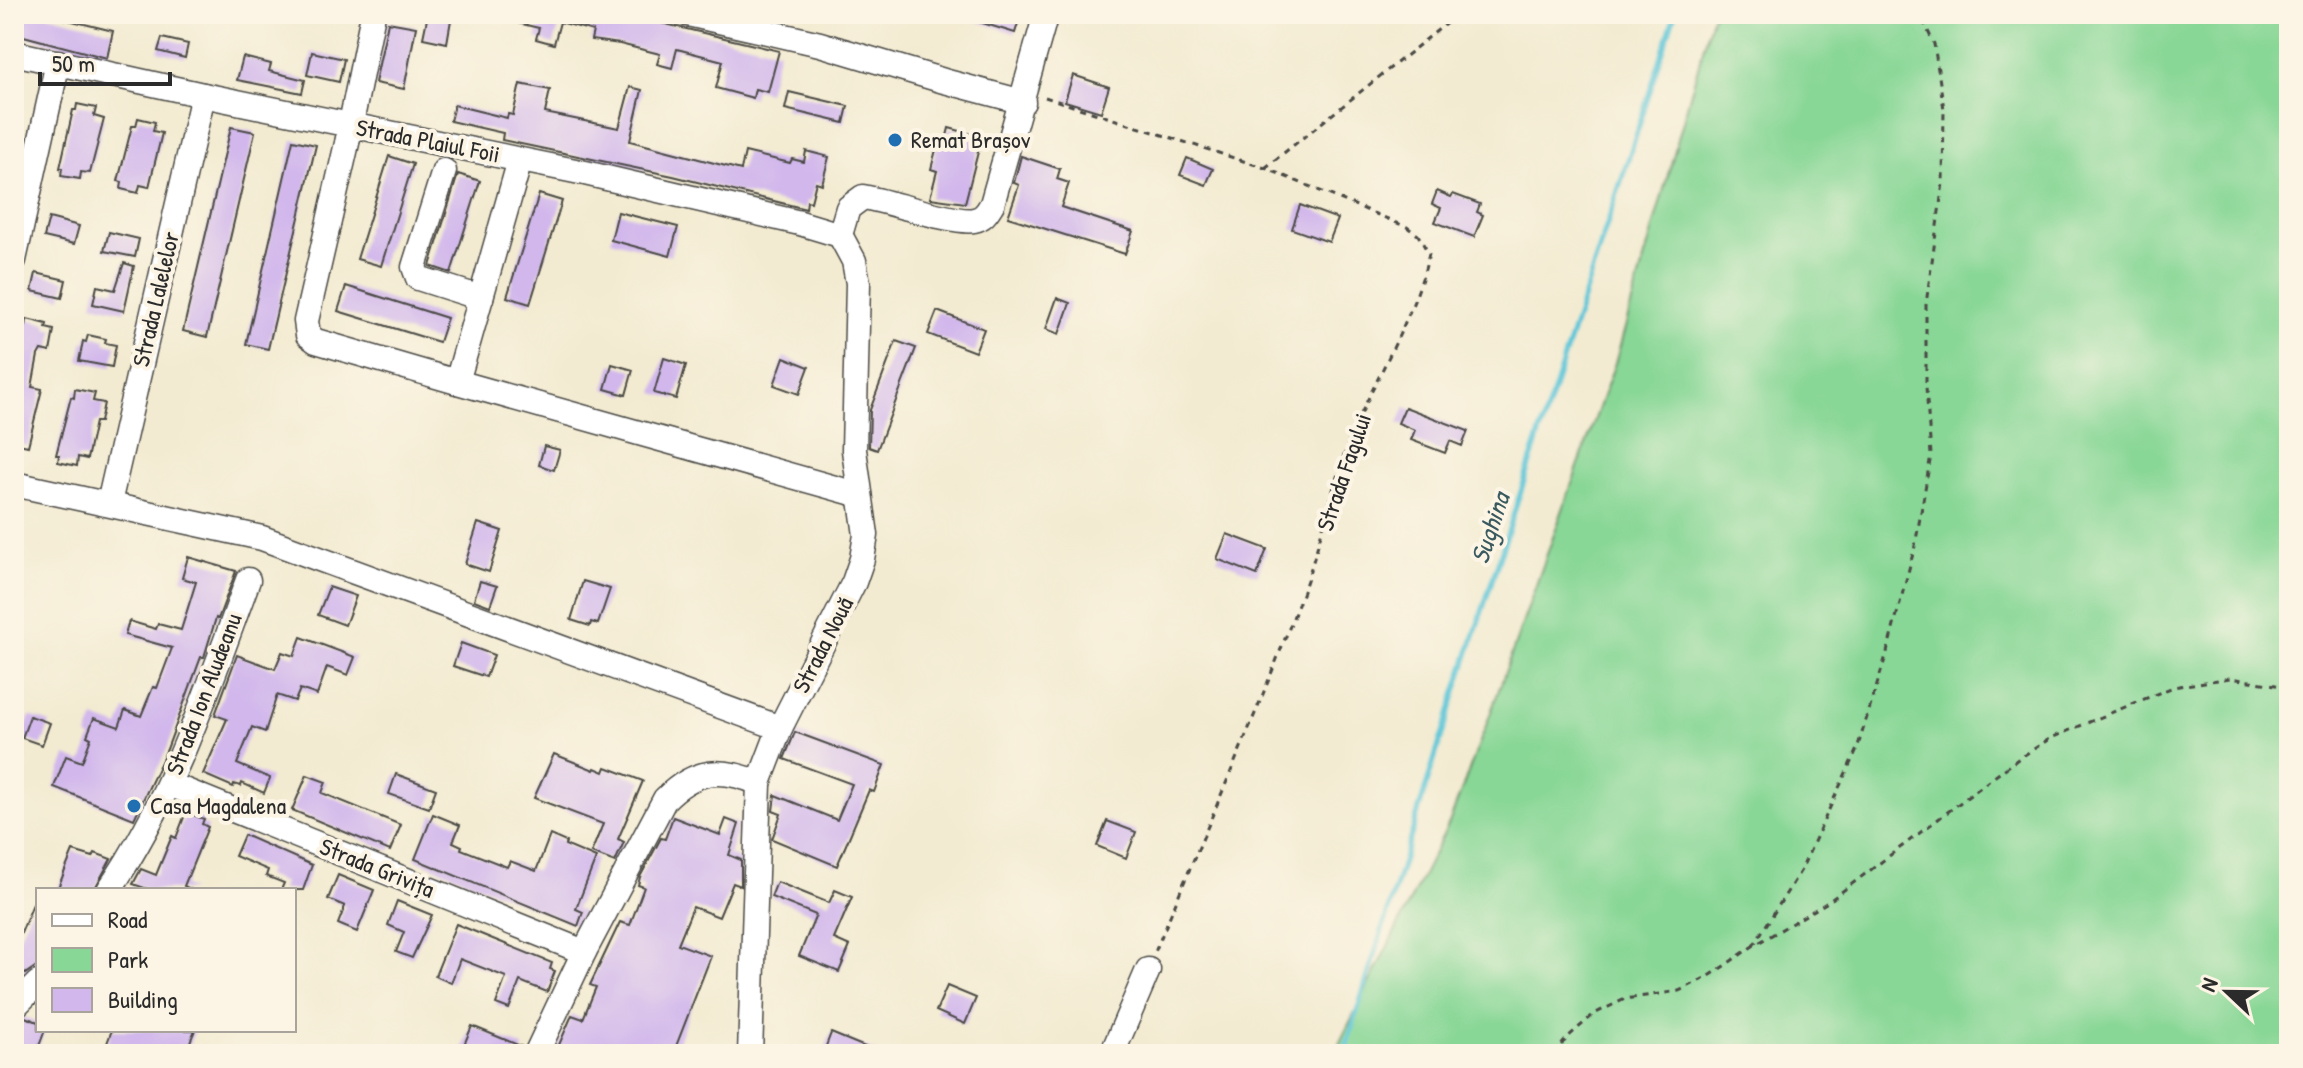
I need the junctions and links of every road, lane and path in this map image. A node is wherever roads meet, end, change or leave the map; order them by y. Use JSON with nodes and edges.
{"nodes":[{"id":1,"x":373,"y":14,"type":"edge"},
{"id":2,"x":688,"y":14,"type":"edge"},
{"id":3,"x":1046,"y":14,"type":"edge"},
{"id":4,"x":1458,"y":14,"type":"edge"},
{"id":5,"x":1920,"y":14,"type":"edge"},
{"id":6,"x":14,"y":53,"type":"edge"},
{"id":7,"x":58,"y":62,"type":"junction"},
{"id":8,"x":203,"y":95,"type":"junction"},
{"id":9,"x":1024,"y":97,"type":"junction"},
{"id":10,"x":351,"y":126,"type":"junction"},
{"id":11,"x":520,"y":160,"type":"junction"},
{"id":12,"x":1265,"y":168,"type":"junction"},
{"id":13,"x":444,"y":171,"type":"dead end"},
{"id":14,"x":840,"y":235,"type":"junction"},
{"id":15,"x":14,"y":260,"type":"edge"},
{"id":16,"x":481,"y":298,"type":"junction"},
{"id":17,"x":457,"y":382,"type":"junction"},
{"id":18,"x":14,"y":484,"type":"edge"},
{"id":19,"x":860,"y":495,"type":"junction"},
{"id":20,"x":109,"y":503,"type":"junction"},
{"id":21,"x":248,"y":580,"type":"dead end"},
{"id":22,"x":2289,"y":687,"type":"edge"},
{"id":23,"x":780,"y":728,"type":"junction"},
{"id":24,"x":759,"y":783,"type":"junction"},
{"id":25,"x":169,"y":784,"type":"junction"},
{"id":26,"x":110,"y":888,"type":"edge"},
{"id":27,"x":1753,"y":946,"type":"junction"},
{"id":28,"x":584,"y":952,"type":"junction"},
{"id":29,"x":1148,"y":970,"type":"joint"},
{"id":30,"x":36,"y":985,"type":"edge"},
{"id":31,"x":14,"y":1007,"type":"edge"},
{"id":32,"x":536,"y":1054,"type":"edge"},
{"id":33,"x":750,"y":1054,"type":"edge"},
{"id":34,"x":1112,"y":1054,"type":"edge"},
{"id":35,"x":1554,"y":1054,"type":"edge"}],
"edges":[{"from":1,"to":10,"type":"street"},
{"from":2,"to":9,"type":"street"},
{"from":3,"to":9,"type":"street"},
{"from":4,"to":12,"type":"path"},
{"from":5,"to":27,"type":"path"},
{"from":6,"to":7,"type":"street","name":"Strada Plaiul Foii"},
{"from":7,"to":8,"type":"street","name":"Strada Plaiul Foii"},
{"from":7,"to":15,"type":"street"},
{"from":8,"to":10,"type":"street","name":"Strada Plaiul Foii"},
{"from":8,"to":20,"type":"street","name":"Strada Lalelelor"},
{"from":9,"to":12,"type":"path","name":"Strada Fagului"},
{"from":9,"to":14,"type":"street"},
{"from":10,"to":11,"type":"street","name":"Strada Plaiul Foii"},
{"from":10,"to":17,"type":"street"},
{"from":11,"to":14,"type":"street","name":"Strada Plaiul Foii"},
{"from":11,"to":16,"type":"street"},
{"from":12,"to":29,"type":"path","name":"Strada Fagului"},
{"from":13,"to":16,"type":"street"},
{"from":14,"to":19,"type":"street","name":"Strada Nouă"},
{"from":16,"to":17,"type":"street"},
{"from":17,"to":19,"type":"street"},
{"from":18,"to":20,"type":"street"},
{"from":19,"to":23,"type":"street","name":"Strada Nouă"},
{"from":20,"to":23,"type":"street"},
{"from":21,"to":25,"type":"street","name":"Strada Ion Aludeanu"},
{"from":22,"to":27,"type":"path"},
{"from":23,"to":24,"type":"street","name":"Strada Nouă"},
{"from":24,"to":28,"type":"street"},
{"from":24,"to":33,"type":"street","name":"Strada Nouă"},
{"from":25,"to":26,"type":"street","name":"Strada Ion Aludeanu"},
{"from":25,"to":28,"type":"street","name":"Strada Grivița"},
{"from":27,"to":35,"type":"path"},
{"from":28,"to":32,"type":"street"},
{"from":29,"to":34,"type":"street"},
{"from":30,"to":31,"type":"street"}]}
